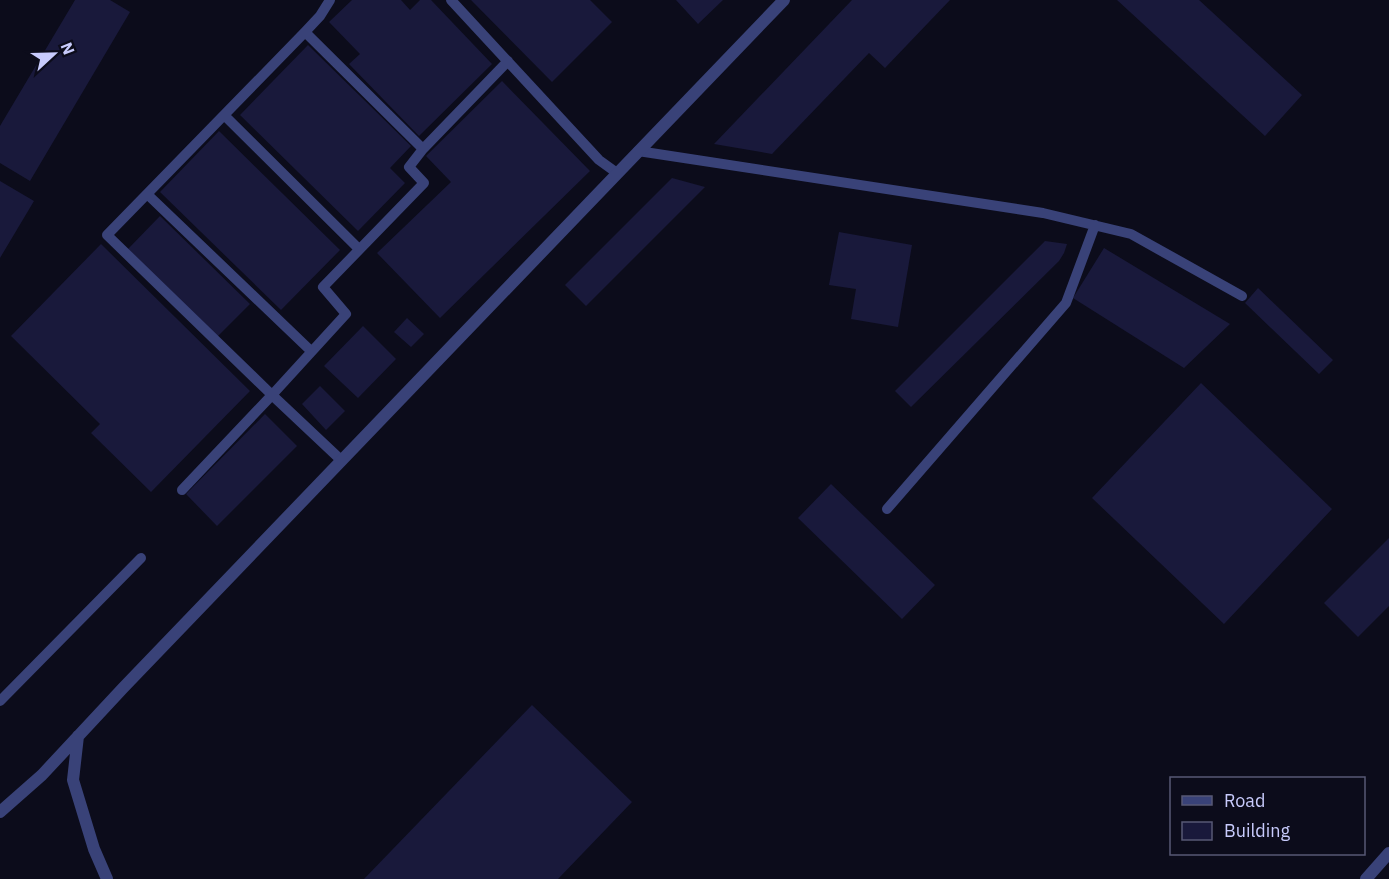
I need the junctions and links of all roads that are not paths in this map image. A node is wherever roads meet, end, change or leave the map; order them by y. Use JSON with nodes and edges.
{"nodes":[{"id":1,"x":330,"y":0,"type":"edge"},
{"id":2,"x":451,"y":0,"type":"edge"},
{"id":3,"x":784,"y":0,"type":"edge"},
{"id":4,"x":305,"y":32,"type":"junction"},
{"id":5,"x":508,"y":61,"type":"junction"},
{"id":6,"x":225,"y":115,"type":"junction"},
{"id":7,"x":423,"y":149,"type":"junction"},
{"id":8,"x":638,"y":151,"type":"junction"},
{"id":9,"x":617,"y":172,"type":"junction"},
{"id":10,"x":147,"y":194,"type":"junction"},
{"id":11,"x":1095,"y":225,"type":"junction"},
{"id":12,"x":359,"y":249,"type":"junction"},
{"id":13,"x":1242,"y":296,"type":"dead end"},
{"id":14,"x":311,"y":351,"type":"junction"},
{"id":15,"x":272,"y":395,"type":"junction"},
{"id":16,"x":342,"y":460,"type":"junction"},
{"id":17,"x":182,"y":490,"type":"dead end"},
{"id":18,"x":887,"y":508,"type":"dead end"},
{"id":19,"x":141,"y":558,"type":"dead end"},
{"id":20,"x":0,"y":701,"type":"edge"},
{"id":21,"x":78,"y":736,"type":"junction"},
{"id":22,"x":0,"y":812,"type":"edge"},
{"id":23,"x":1389,"y":853,"type":"edge"},
{"id":24,"x":107,"y":879,"type":"edge"},
{"id":25,"x":1366,"y":879,"type":"edge"}],
"edges":[{"from":1,"to":4,"type":"lane"},
{"from":2,"to":5,"type":"lane"},
{"from":3,"to":8,"type":"street"},
{"from":4,"to":6,"type":"lane"},
{"from":4,"to":7,"type":"lane"},
{"from":5,"to":7,"type":"lane"},
{"from":5,"to":9,"type":"lane"},
{"from":6,"to":10,"type":"lane"},
{"from":6,"to":12,"type":"lane"},
{"from":7,"to":12,"type":"lane"},
{"from":8,"to":9,"type":"street"},
{"from":8,"to":11,"type":"lane"},
{"from":9,"to":16,"type":"street"},
{"from":10,"to":14,"type":"lane"},
{"from":10,"to":15,"type":"lane"},
{"from":11,"to":13,"type":"lane"},
{"from":11,"to":18,"type":"lane"},
{"from":12,"to":14,"type":"lane"},
{"from":14,"to":15,"type":"lane"},
{"from":15,"to":16,"type":"lane"},
{"from":15,"to":17,"type":"lane"},
{"from":16,"to":21,"type":"street"},
{"from":19,"to":20,"type":"lane"},
{"from":21,"to":22,"type":"street"},
{"from":21,"to":24,"type":"street"},
{"from":23,"to":25,"type":"street"}]}
